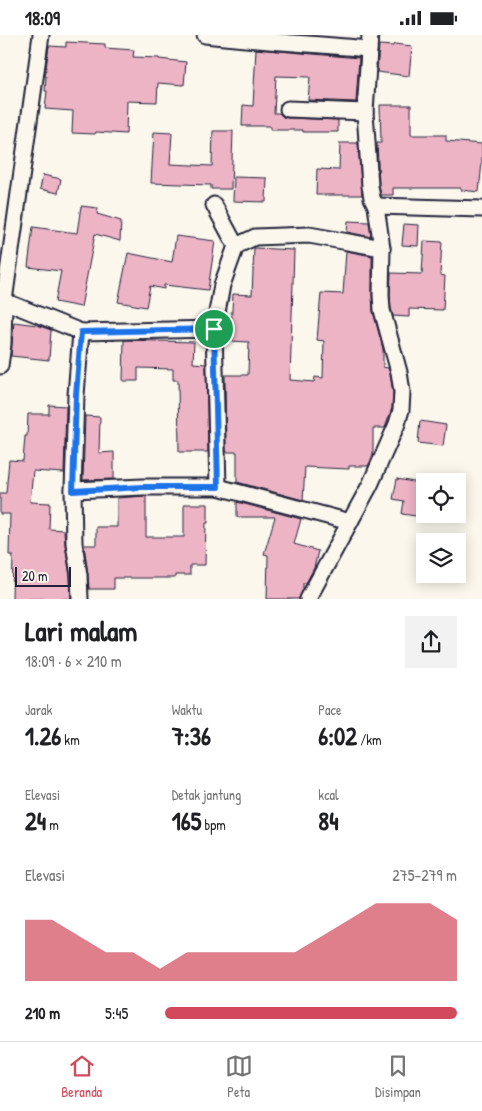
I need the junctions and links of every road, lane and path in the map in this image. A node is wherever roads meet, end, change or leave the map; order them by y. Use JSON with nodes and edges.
{"nodes":[{"id":1,"x":41,"y":35,"type":"edge"},
{"id":2,"x":205,"y":35,"type":"edge"},
{"id":3,"x":292,"y":39,"type":"edge"},
{"id":4,"x":370,"y":42,"type":"edge"},
{"id":5,"x":288,"y":109,"type":"dead end"},
{"id":6,"x":365,"y":112,"type":"junction"},
{"id":7,"x":214,"y":205,"type":"dead end"},
{"id":8,"x":376,"y":206,"type":"junction"},
{"id":9,"x":482,"y":209,"type":"edge"},
{"id":10,"x":236,"y":246,"type":"junction"},
{"id":11,"x":382,"y":248,"type":"junction"},
{"id":12,"x":4,"y":301,"type":"junction"},
{"id":13,"x":214,"y":329,"type":"junction"},
{"id":14,"x":81,"y":332,"type":"junction"},
{"id":15,"x":0,"y":366,"type":"edge"},
{"id":16,"x":218,"y":487,"type":"junction"},
{"id":17,"x":73,"y":491,"type":"junction"},
{"id":18,"x":350,"y":522,"type":"junction"},
{"id":19,"x":80,"y":599,"type":"edge"},
{"id":20,"x":308,"y":599,"type":"edge"}],
"edges":[{"from":1,"to":12,"type":"street"},
{"from":2,"to":3,"type":"street"},
{"from":3,"to":4,"type":"street"},
{"from":4,"to":6,"type":"street"},
{"from":5,"to":6,"type":"street"},
{"from":6,"to":8,"type":"street"},
{"from":7,"to":10,"type":"street"},
{"from":8,"to":9,"type":"street"},
{"from":8,"to":11,"type":"street"},
{"from":10,"to":11,"type":"street"},
{"from":10,"to":13,"type":"street"},
{"from":11,"to":18,"type":"street"},
{"from":12,"to":14,"type":"street"},
{"from":12,"to":15,"type":"street"},
{"from":13,"to":14,"type":"street"},
{"from":13,"to":16,"type":"street"},
{"from":14,"to":17,"type":"street"},
{"from":16,"to":17,"type":"street"},
{"from":16,"to":18,"type":"street"},
{"from":17,"to":19,"type":"street"},
{"from":18,"to":20,"type":"street"}]}
